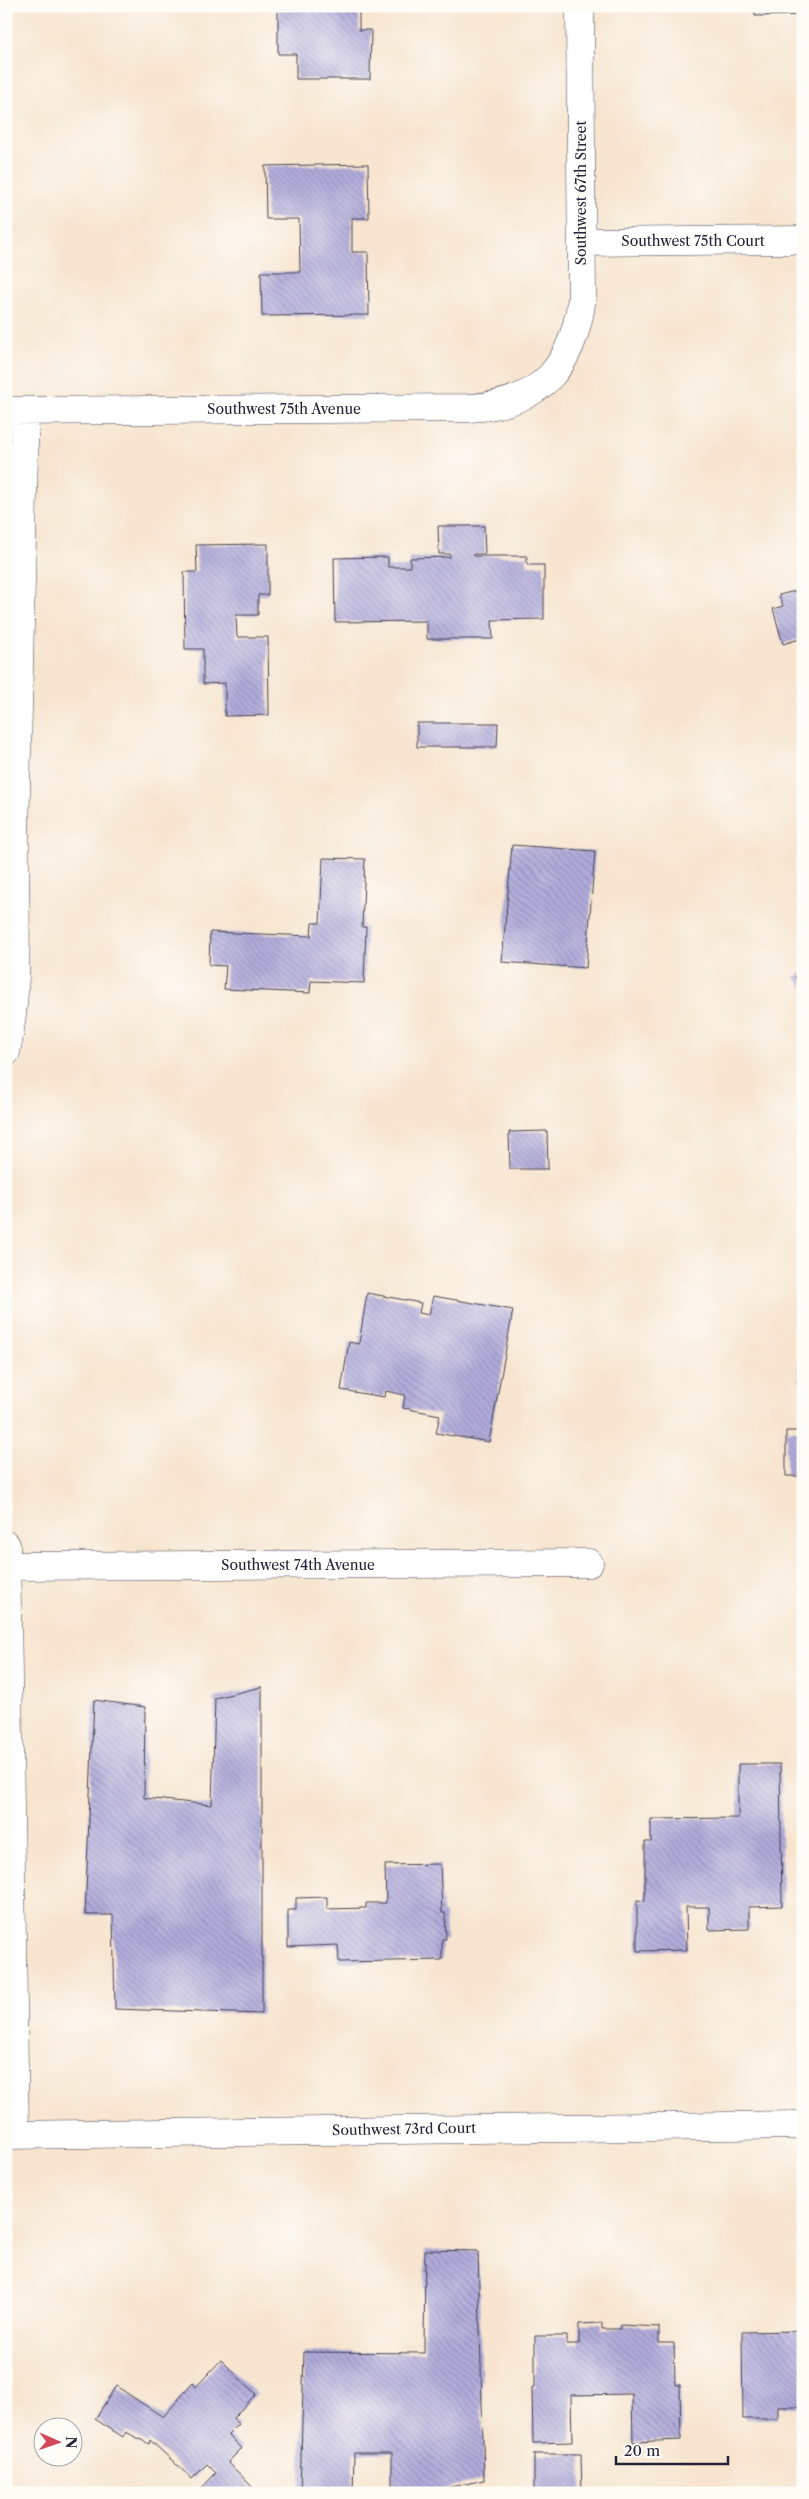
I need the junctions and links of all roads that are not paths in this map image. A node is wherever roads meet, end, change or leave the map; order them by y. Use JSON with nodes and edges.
{"nodes":[{"id":1,"x":580,"y":6,"type":"edge"},
{"id":2,"x":803,"y":240,"type":"edge"},
{"id":3,"x":582,"y":242,"type":"junction"},
{"id":4,"x":553,"y":375,"type":"joint"},
{"id":5,"x":15,"y":411,"type":"edge"},
{"id":6,"x":6,"y":1052,"type":"edge"},
{"id":7,"x":6,"y":1545,"type":"edge"},
{"id":8,"x":588,"y":1563,"type":"dead end"},
{"id":9,"x":6,"y":1566,"type":"edge"},
{"id":10,"x":803,"y":2125,"type":"edge"},
{"id":11,"x":11,"y":2135,"type":"edge"}],
"edges":[{"from":1,"to":3,"type":"street","name":"Southwest 67th Street"},
{"from":2,"to":3,"type":"street","name":"Southwest 75th Court"},
{"from":3,"to":4,"type":"street","name":"Southwest 67th Street"},
{"from":4,"to":5,"type":"street","name":"Southwest 75th Avenue"},
{"from":5,"to":6,"type":"street"},
{"from":7,"to":9,"type":"street"},
{"from":8,"to":9,"type":"street","name":"Southwest 74th Avenue"},
{"from":9,"to":11,"type":"street"},
{"from":10,"to":11,"type":"street","name":"Southwest 73rd Court"}]}
